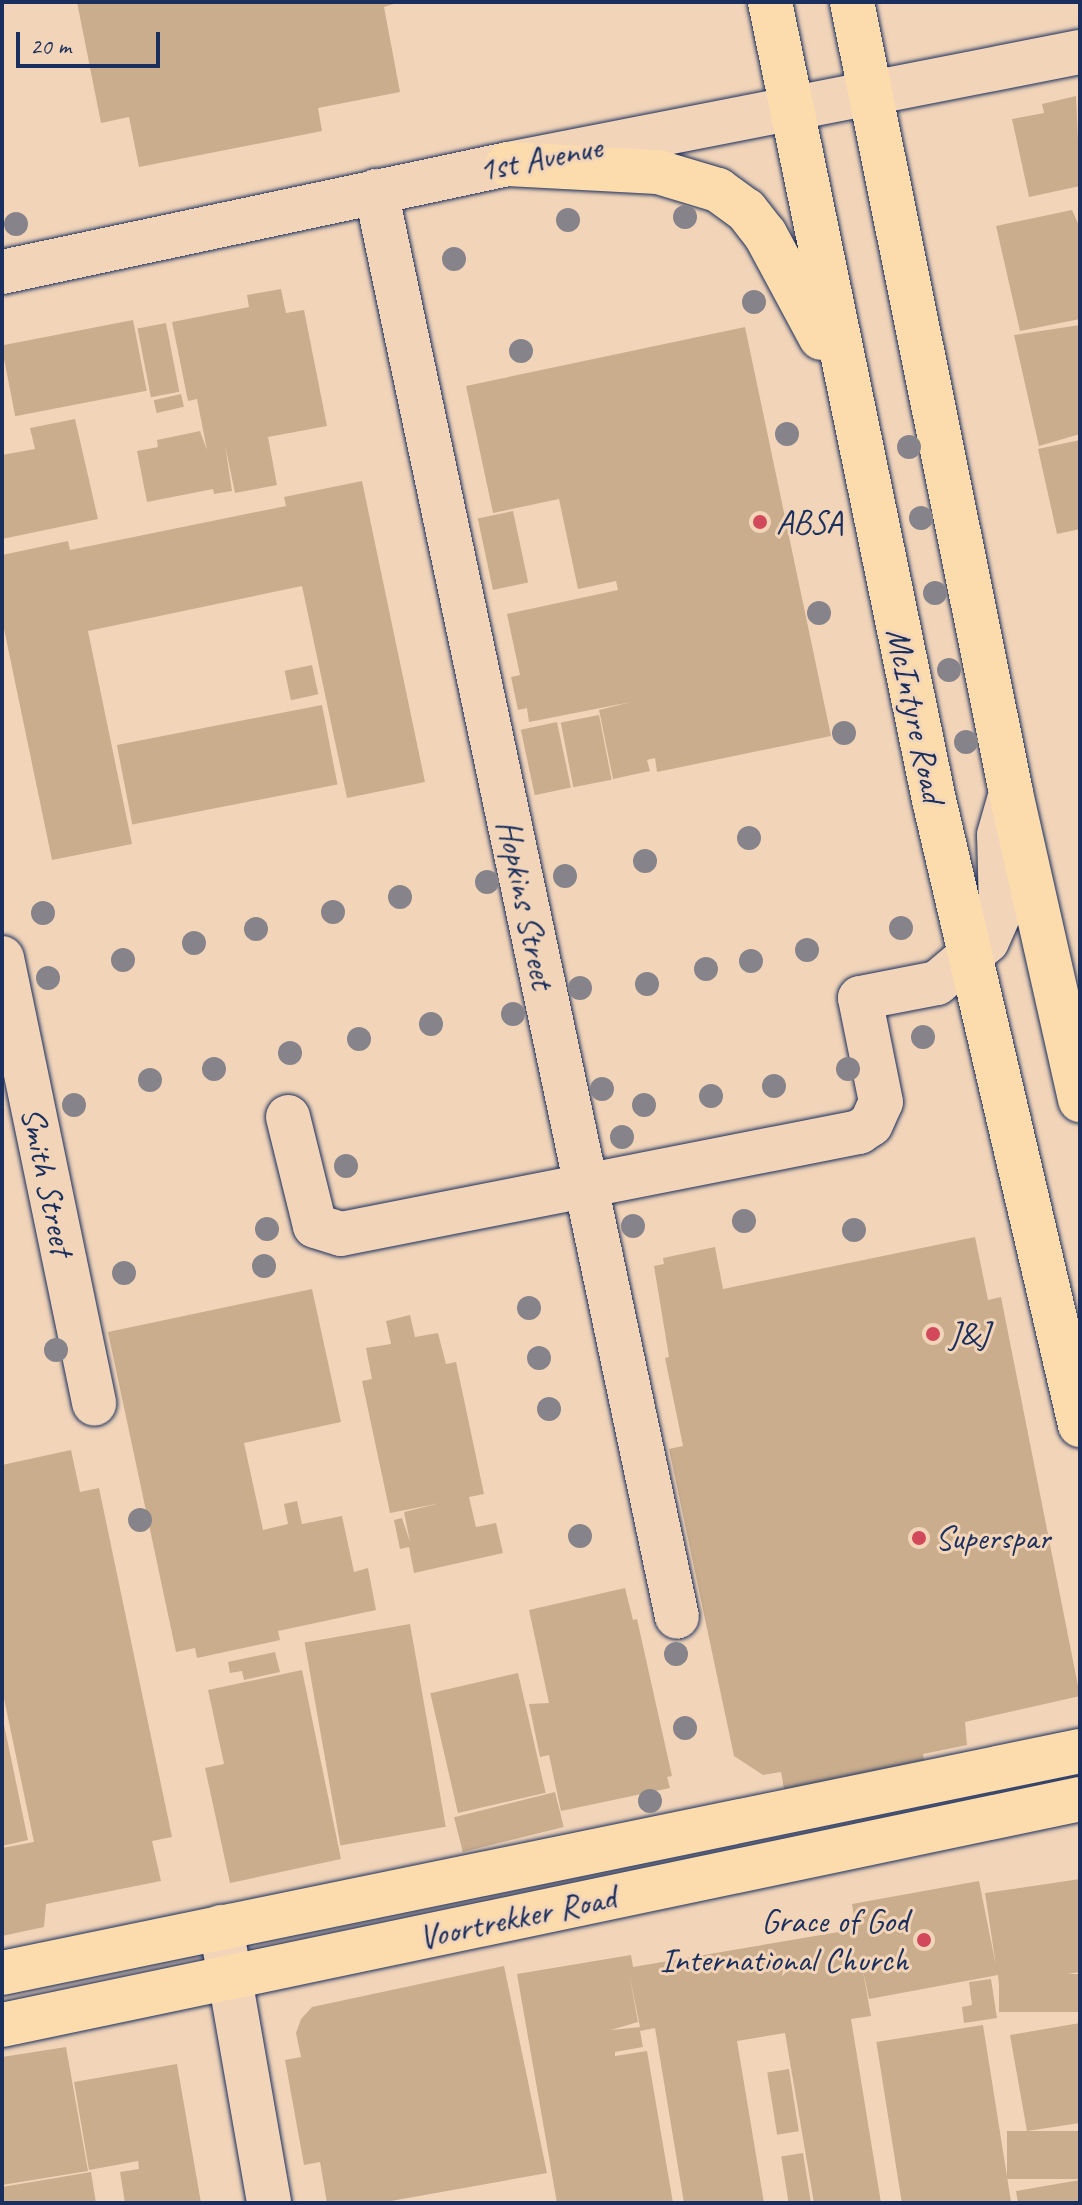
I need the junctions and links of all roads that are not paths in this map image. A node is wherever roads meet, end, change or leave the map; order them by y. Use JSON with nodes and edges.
{"nodes":[{"id":1,"x":770,"y":2,"type":"edge"},
{"id":2,"x":852,"y":2,"type":"edge"},
{"id":3,"x":1080,"y":52,"type":"edge"},
{"id":4,"x":871,"y":94,"type":"junction"},
{"id":5,"x":792,"y":110,"type":"junction"},
{"id":6,"x":508,"y":164,"type":"junction"},
{"id":7,"x":376,"y":191,"type":"junction"},
{"id":8,"x":2,"y":272,"type":"edge"},
{"id":9,"x":847,"y":391,"type":"junction"},
{"id":10,"x":1011,"y":793,"type":"junction"},
{"id":11,"x":972,"y":955,"type":"junction"},
{"id":12,"x":2,"y":958,"type":"edge"},
{"id":13,"x":1080,"y":1100,"type":"edge"},
{"id":14,"x":288,"y":1117,"type":"dead end"},
{"id":15,"x":585,"y":1186,"type":"junction"},
{"id":16,"x":94,"y":1404,"type":"dead end"},
{"id":17,"x":1080,"y":1425,"type":"edge"},
{"id":18,"x":677,"y":1617,"type":"dead end"},
{"id":19,"x":1080,"y":1751,"type":"edge"},
{"id":20,"x":1080,"y":1799,"type":"edge"},
{"id":21,"x":221,"y":1927,"type":"junction"},
{"id":22,"x":2,"y":1973,"type":"edge"},
{"id":23,"x":232,"y":1976,"type":"junction"},
{"id":24,"x":2,"y":2025,"type":"edge"},
{"id":25,"x":269,"y":2203,"type":"edge"}],
"edges":[{"from":1,"to":5,"type":"main road","name":"McIntyre Road"},
{"from":2,"to":4,"type":"main road"},
{"from":3,"to":4,"type":"street","name":"1st Avenue"},
{"from":4,"to":5,"type":"street","name":"1st Avenue"},
{"from":4,"to":10,"type":"main road"},
{"from":5,"to":6,"type":"street","name":"1st Avenue"},
{"from":5,"to":9,"type":"main road","name":"McIntyre Road"},
{"from":6,"to":7,"type":"street","name":"1st Avenue"},
{"from":6,"to":9,"type":"main road"},
{"from":7,"to":8,"type":"street","name":"1st Avenue"},
{"from":7,"to":15,"type":"street","name":"Hopkins Street"},
{"from":9,"to":11,"type":"main road","name":"McIntyre Road"},
{"from":10,"to":11,"type":"street"},
{"from":10,"to":13,"type":"main road"},
{"from":11,"to":15,"type":"street"},
{"from":11,"to":17,"type":"main road","name":"McIntyre Road"},
{"from":12,"to":16,"type":"street","name":"Smith Street"},
{"from":14,"to":15,"type":"street"},
{"from":15,"to":18,"type":"street","name":"Hopkins Street"},
{"from":19,"to":21,"type":"main road","name":"Voortrekker Road"},
{"from":20,"to":23,"type":"main road","name":"Voortrekker Road"},
{"from":21,"to":22,"type":"main road","name":"Voortrekker Road"},
{"from":21,"to":23,"type":"street"},
{"from":23,"to":24,"type":"main road","name":"Voortrekker Road"},
{"from":23,"to":25,"type":"street"}]}
